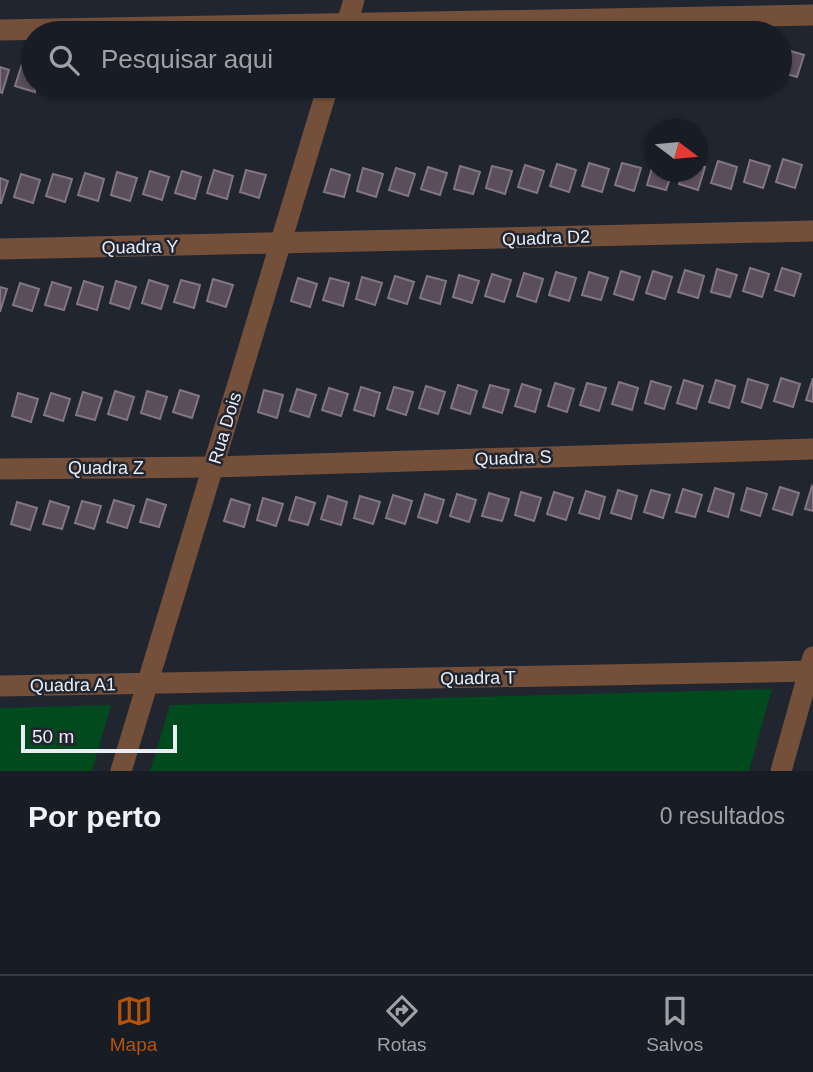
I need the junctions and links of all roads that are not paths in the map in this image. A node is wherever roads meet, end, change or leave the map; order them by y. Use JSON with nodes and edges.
{"nodes":[{"id":1,"x":354,"y":0,"type":"edge"},
{"id":2,"x":813,"y":15,"type":"edge"},
{"id":3,"x":347,"y":21,"type":"edge"},
{"id":4,"x":612,"y":21,"type":"edge"},
{"id":5,"x":0,"y":30,"type":"edge"},
{"id":6,"x":21,"y":30,"type":"edge"},
{"id":7,"x":324,"y":98,"type":"edge"},
{"id":8,"x":813,"y":231,"type":"edge"},
{"id":9,"x":280,"y":245,"type":"junction"},
{"id":10,"x":0,"y":249,"type":"edge"},
{"id":11,"x":813,"y":449,"type":"edge"},
{"id":12,"x":213,"y":467,"type":"junction"},
{"id":13,"x":0,"y":468,"type":"edge"},
{"id":14,"x":811,"y":666,"type":"edge"},
{"id":15,"x":147,"y":684,"type":"junction"},
{"id":16,"x":0,"y":687,"type":"edge"},
{"id":17,"x":121,"y":771,"type":"edge"},
{"id":18,"x":781,"y":771,"type":"edge"}],
"edges":[{"from":1,"to":3,"type":"street"},
{"from":2,"to":4,"type":"street"},
{"from":5,"to":6,"type":"street"},
{"from":7,"to":9,"type":"street","name":"Rua Dois"},
{"from":8,"to":9,"type":"street","name":"Quadra D2"},
{"from":9,"to":10,"type":"street","name":"Quadra Y"},
{"from":9,"to":12,"type":"street","name":"Rua Dois"},
{"from":11,"to":12,"type":"street","name":"Quadra S"},
{"from":12,"to":13,"type":"street","name":"Quadra Z"},
{"from":12,"to":15,"type":"street","name":"Rua Dois"},
{"from":14,"to":15,"type":"street","name":"Quadra T"},
{"from":14,"to":18,"type":"street"},
{"from":15,"to":16,"type":"street","name":"Quadra A1"},
{"from":15,"to":17,"type":"street","name":"Rua Dois"}]}
